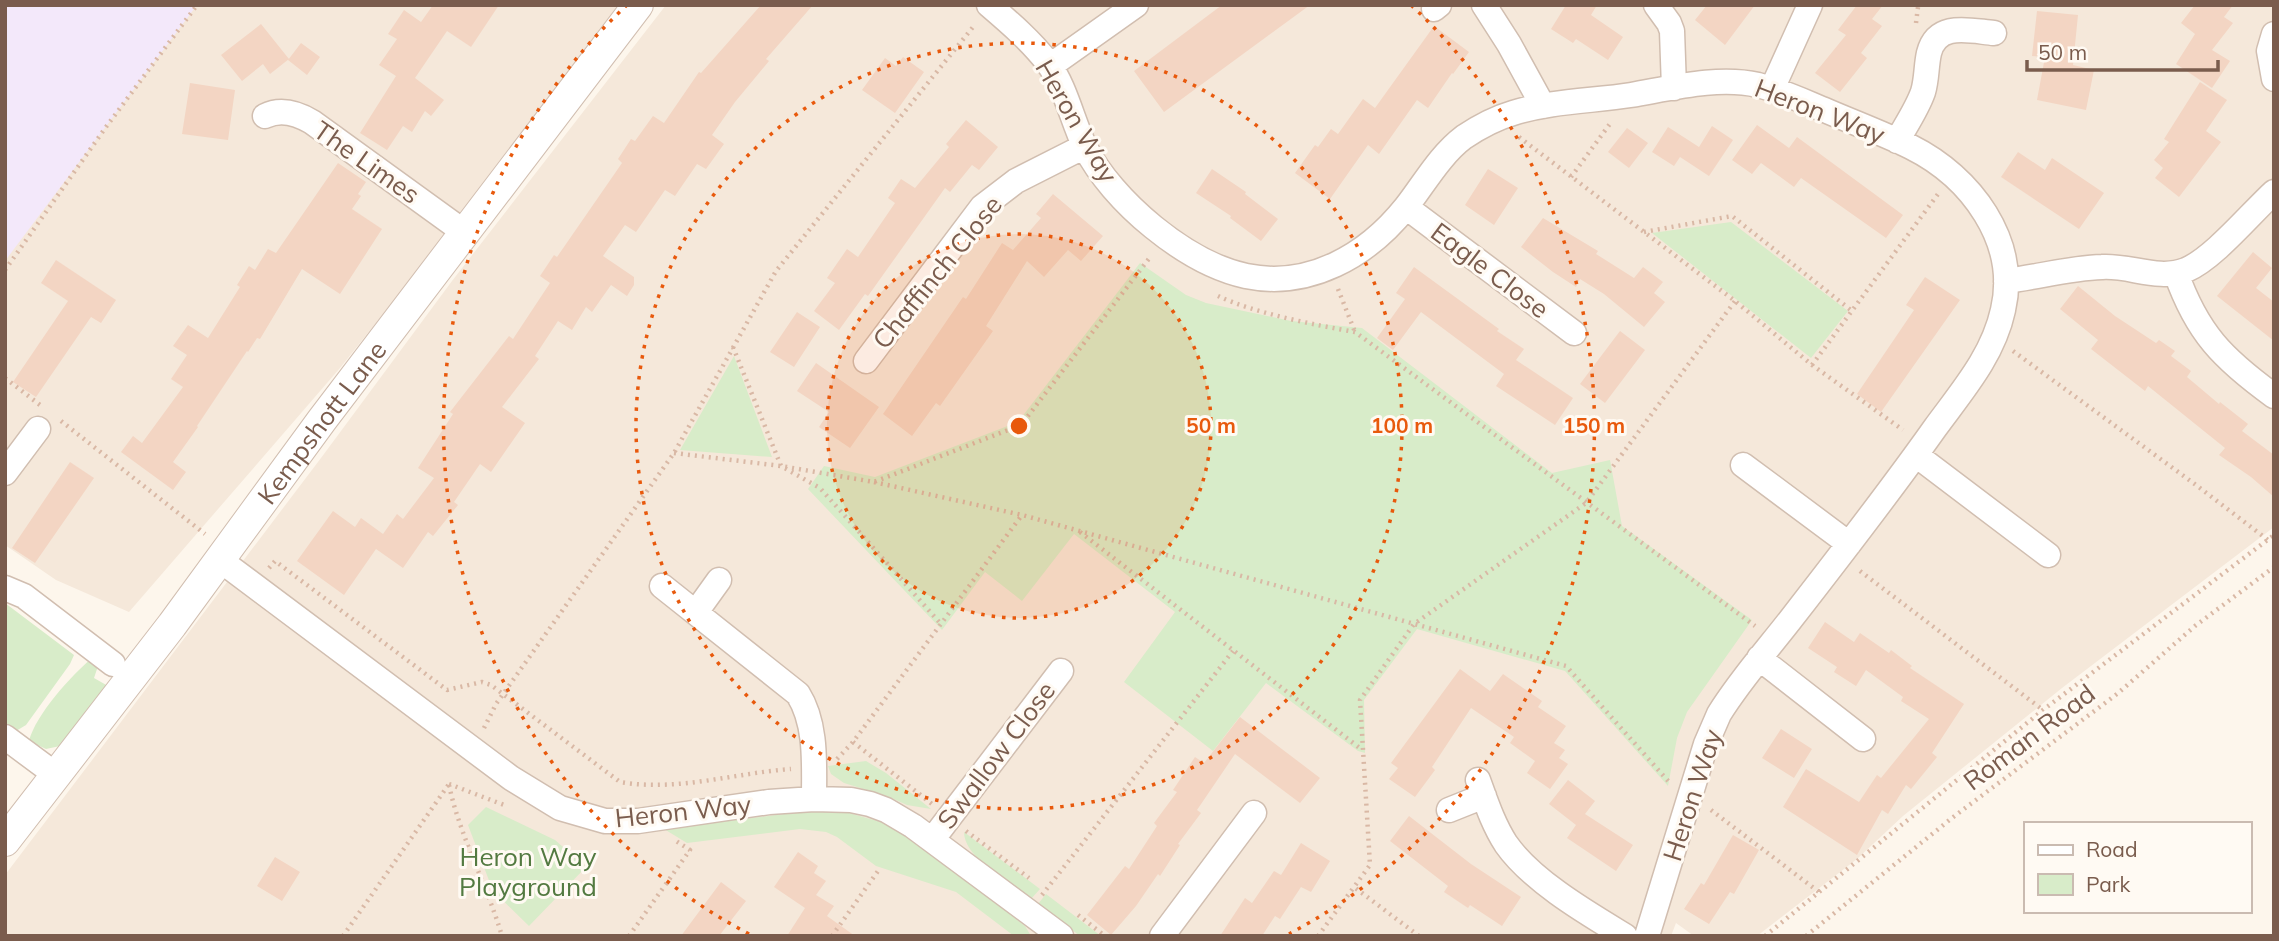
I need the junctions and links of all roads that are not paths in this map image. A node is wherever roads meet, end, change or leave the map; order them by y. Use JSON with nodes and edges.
{"nodes":[{"id":1,"x":638,"y":5,"type":"edge"},
{"id":2,"x":989,"y":5,"type":"edge"},
{"id":3,"x":1136,"y":5,"type":"edge"},
{"id":4,"x":1484,"y":5,"type":"edge"},
{"id":5,"x":1656,"y":5,"type":"edge"},
{"id":6,"x":1810,"y":5,"type":"edge"},
{"id":7,"x":1994,"y":33,"type":"dead end"},
{"id":8,"x":2274,"y":34,"type":"edge"},
{"id":9,"x":1050,"y":66,"type":"junction"},
{"id":10,"x":2274,"y":79,"type":"edge"},
{"id":11,"x":1674,"y":88,"type":"junction"},
{"id":12,"x":1772,"y":89,"type":"junction"},
{"id":13,"x":1543,"y":106,"type":"junction"},
{"id":14,"x":265,"y":116,"type":"dead end"},
{"id":15,"x":1897,"y":141,"type":"junction"},
{"id":16,"x":1085,"y":146,"type":"junction"},
{"id":17,"x":2274,"y":192,"type":"edge"},
{"id":18,"x":1406,"y":207,"type":"junction"},
{"id":19,"x":464,"y":232,"type":"junction"},
{"id":20,"x":2176,"y":273,"type":"junction"},
{"id":21,"x":2006,"y":281,"type":"junction"},
{"id":22,"x":1574,"y":333,"type":"dead end"},
{"id":23,"x":866,"y":361,"type":"dead end"},
{"id":24,"x":2274,"y":396,"type":"edge"},
{"id":25,"x":49,"y":420,"type":"road end"},
{"id":26,"x":1916,"y":455,"type":"junction"},
{"id":27,"x":1743,"y":465,"type":"dead end"},
{"id":28,"x":5,"y":473,"type":"edge"},
{"id":29,"x":216,"y":549,"type":"junction"},
{"id":30,"x":1844,"y":550,"type":"junction"},
{"id":31,"x":2048,"y":555,"type":"dead end"},
{"id":32,"x":719,"y":580,"type":"dead end"},
{"id":33,"x":662,"y":586,"type":"dead end"},
{"id":34,"x":5,"y":588,"type":"edge"},
{"id":35,"x":696,"y":612,"type":"junction"},
{"id":36,"x":1767,"y":649,"type":"junction"},
{"id":37,"x":113,"y":663,"type":"dead end"},
{"id":38,"x":1061,"y":671,"type":"dead end"},
{"id":39,"x":5,"y":737,"type":"edge"},
{"id":40,"x":1863,"y":739,"type":"dead end"},
{"id":41,"x":56,"y":775,"type":"junction"},
{"id":42,"x":814,"y":799,"type":"junction"},
{"id":43,"x":1449,"y":810,"type":"dead end"},
{"id":44,"x":1254,"y":813,"type":"dead end"},
{"id":45,"x":932,"y":839,"type":"junction"},
{"id":46,"x":5,"y":841,"type":"edge"},
{"id":47,"x":1061,"y":936,"type":"edge"},
{"id":48,"x":1162,"y":936,"type":"edge"},
{"id":49,"x":1625,"y":936,"type":"edge"},
{"id":50,"x":1647,"y":936,"type":"edge"}],
"edges":[{"from":1,"to":19,"type":"street","name":"Kempshott Lane"},
{"from":2,"to":9,"type":"street","name":"Heron Way"},
{"from":3,"to":9,"type":"street"},
{"from":4,"to":13,"type":"street"},
{"from":5,"to":11,"type":"street"},
{"from":6,"to":12,"type":"street"},
{"from":7,"to":15,"type":"street"},
{"from":8,"to":10,"type":"street"},
{"from":9,"to":16,"type":"street","name":"Heron Way"},
{"from":11,"to":12,"type":"street","name":"Heron Way"},
{"from":11,"to":13,"type":"street","name":"Heron Way"},
{"from":12,"to":15,"type":"street","name":"Heron Way"},
{"from":13,"to":18,"type":"street","name":"Heron Way"},
{"from":14,"to":19,"type":"street","name":"The Limes"},
{"from":15,"to":21,"type":"street","name":"Heron Way"},
{"from":16,"to":18,"type":"street","name":"Heron Way"},
{"from":16,"to":23,"type":"street","name":"Chaffinch Close"},
{"from":17,"to":20,"type":"street"},
{"from":18,"to":22,"type":"street","name":"Eagle Close"},
{"from":19,"to":29,"type":"street","name":"Kempshott Lane"},
{"from":20,"to":21,"type":"street"},
{"from":20,"to":24,"type":"street"},
{"from":21,"to":26,"type":"street","name":"Heron Way"},
{"from":25,"to":28,"type":"street"},
{"from":26,"to":30,"type":"street","name":"Heron Way"},
{"from":26,"to":31,"type":"street"},
{"from":27,"to":30,"type":"street"},
{"from":29,"to":41,"type":"street","name":"Kempshott Lane"},
{"from":29,"to":42,"type":"street","name":"Heron Way"},
{"from":30,"to":36,"type":"street","name":"Heron Way"},
{"from":32,"to":35,"type":"street"},
{"from":33,"to":35,"type":"street"},
{"from":34,"to":37,"type":"street"},
{"from":35,"to":42,"type":"street"},
{"from":36,"to":40,"type":"street"},
{"from":36,"to":50,"type":"street","name":"Heron Way"},
{"from":38,"to":45,"type":"street","name":"Swallow Close"},
{"from":39,"to":41,"type":"street"},
{"from":41,"to":46,"type":"street","name":"Kempshott Lane"},
{"from":42,"to":45,"type":"street","name":"Heron Way"},
{"from":43,"to":49,"type":"street"},
{"from":44,"to":48,"type":"street"},
{"from":45,"to":47,"type":"street","name":"Heron Way"}]}
